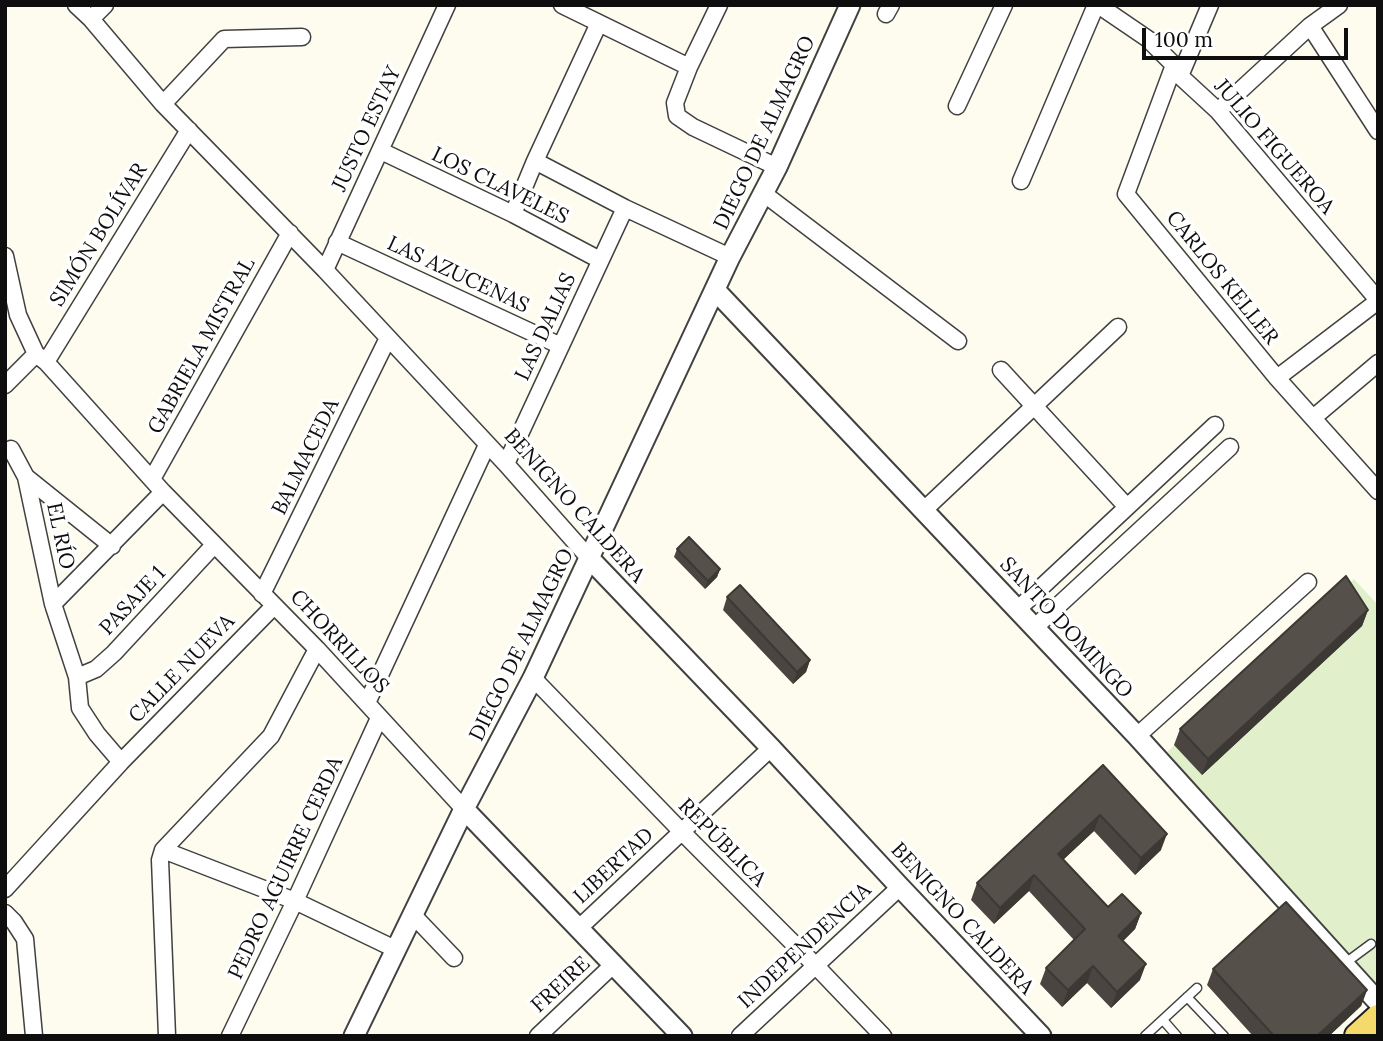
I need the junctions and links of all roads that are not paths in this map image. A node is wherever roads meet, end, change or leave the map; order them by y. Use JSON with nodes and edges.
{"nodes":[{"id":1,"x":76,"y":5,"type":"edge"},
{"id":2,"x":105,"y":5,"type":"edge"},
{"id":3,"x":447,"y":5,"type":"edge"},
{"id":4,"x":562,"y":5,"type":"edge"},
{"id":5,"x":719,"y":5,"type":"edge"},
{"id":6,"x":850,"y":5,"type":"edge"},
{"id":7,"x":1004,"y":5,"type":"edge"},
{"id":8,"x":1097,"y":5,"type":"edge"},
{"id":9,"x":1210,"y":5,"type":"edge"},
{"id":10,"x":1339,"y":5,"type":"edge"},
{"id":11,"x":1315,"y":16,"type":"edge"},
{"id":12,"x":90,"y":19,"type":"junction"},
{"id":13,"x":599,"y":23,"type":"junction"},
{"id":14,"x":302,"y":37,"type":"dead end"},
{"id":15,"x":689,"y":67,"type":"junction"},
{"id":16,"x":1177,"y":71,"type":"junction"},
{"id":17,"x":163,"y":104,"type":"junction"},
{"id":18,"x":957,"y":106,"type":"dead end"},
{"id":19,"x":1371,"y":108,"type":"edge"},
{"id":20,"x":1218,"y":111,"type":"junction"},
{"id":21,"x":189,"y":130,"type":"junction"},
{"id":22,"x":1378,"y":131,"type":"edge"},
{"id":23,"x":381,"y":151,"type":"junction"},
{"id":24,"x":535,"y":161,"type":"junction"},
{"id":25,"x":777,"y":167,"type":"junction"},
{"id":26,"x":1021,"y":181,"type":"dead end"},
{"id":27,"x":764,"y":192,"type":"junction"},
{"id":28,"x":625,"y":208,"type":"junction"},
{"id":29,"x":513,"y":214,"type":"junction"},
{"id":30,"x":290,"y":233,"type":"junction"},
{"id":31,"x":337,"y":242,"type":"junction"},
{"id":32,"x":5,"y":257,"type":"edge"},
{"id":33,"x":730,"y":257,"type":"junction"},
{"id":34,"x":600,"y":260,"type":"junction"},
{"id":35,"x":325,"y":270,"type":"junction"},
{"id":36,"x":715,"y":290,"type":"junction"},
{"id":37,"x":1378,"y":301,"type":"edge"},
{"id":38,"x":1118,"y":327,"type":"dead end"},
{"id":39,"x":388,"y":338,"type":"junction"},
{"id":40,"x":958,"y":341,"type":"dead end"},
{"id":41,"x":561,"y":346,"type":"junction"},
{"id":42,"x":41,"y":358,"type":"junction"},
{"id":43,"x":1378,"y":363,"type":"edge"},
{"id":44,"x":1001,"y":370,"type":"dead end"},
{"id":45,"x":1277,"y":378,"type":"junction"},
{"id":46,"x":5,"y":385,"type":"edge"},
{"id":47,"x":1036,"y":406,"type":"junction"},
{"id":48,"x":1313,"y":418,"type":"junction"},
{"id":49,"x":1215,"y":425,"type":"dead end"},
{"id":50,"x":487,"y":445,"type":"junction"},
{"id":51,"x":1230,"y":447,"type":"dead end"},
{"id":52,"x":11,"y":449,"type":"dead end"},
{"id":53,"x":506,"y":464,"type":"junction"},
{"id":54,"x":26,"y":477,"type":"junction"},
{"id":55,"x":152,"y":479,"type":"junction"},
{"id":56,"x":1378,"y":491,"type":"edge"},
{"id":57,"x":163,"y":492,"type":"junction"},
{"id":58,"x":1127,"y":507,"type":"junction"},
{"id":59,"x":924,"y":510,"type":"junction"},
{"id":60,"x":214,"y":545,"type":"junction"},
{"id":61,"x":112,"y":546,"type":"junction"},
{"id":62,"x":590,"y":559,"type":"junction"},
{"id":63,"x":1308,"y":582,"type":"dead end"},
{"id":64,"x":268,"y":600,"type":"junction"},
{"id":65,"x":53,"y":604,"type":"junction"},
{"id":66,"x":1017,"y":610,"type":"junction"},
{"id":67,"x":1034,"y":628,"type":"junction"},
{"id":68,"x":317,"y":649,"type":"junction"},
{"id":69,"x":77,"y":677,"type":"junction"},
{"id":70,"x":533,"y":678,"type":"junction"},
{"id":71,"x":367,"y":703,"type":"junction"},
{"id":72,"x":379,"y":718,"type":"junction"},
{"id":73,"x":1136,"y":736,"type":"junction"},
{"id":74,"x":771,"y":748,"type":"junction"},
{"id":75,"x":121,"y":762,"type":"junction"},
{"id":76,"x":464,"y":809,"type":"junction"},
{"id":77,"x":682,"y":832,"type":"junction"},
{"id":78,"x":163,"y":850,"type":"junction"},
{"id":79,"x":900,"y":887,"type":"junction"},
{"id":80,"x":5,"y":889,"type":"edge"},
{"id":81,"x":295,"y":901,"type":"junction"},
{"id":82,"x":5,"y":913,"type":"edge"},
{"id":83,"x":412,"y":914,"type":"junction"},
{"id":84,"x":579,"y":928,"type":"junction"},
{"id":85,"x":1371,"y":944,"type":"dead end"},
{"id":86,"x":395,"y":948,"type":"junction"},
{"id":87,"x":454,"y":958,"type":"dead end"},
{"id":88,"x":1344,"y":964,"type":"junction"},
{"id":89,"x":613,"y":965,"type":"junction"},
{"id":90,"x":815,"y":965,"type":"junction"},
{"id":91,"x":1197,"y":988,"type":"dead end"},
{"id":92,"x":1187,"y":997,"type":"junction"},
{"id":93,"x":1378,"y":1002,"type":"edge"},
{"id":94,"x":1378,"y":1017,"type":"edge"},
{"id":95,"x":1163,"y":1020,"type":"junction"},
{"id":96,"x":34,"y":1036,"type":"edge"},
{"id":97,"x":167,"y":1036,"type":"edge"},
{"id":98,"x":230,"y":1036,"type":"edge"},
{"id":99,"x":354,"y":1036,"type":"edge"},
{"id":100,"x":538,"y":1036,"type":"edge"},
{"id":101,"x":682,"y":1036,"type":"edge"},
{"id":102,"x":740,"y":1036,"type":"edge"},
{"id":103,"x":883,"y":1036,"type":"edge"},
{"id":104,"x":1041,"y":1036,"type":"edge"},
{"id":105,"x":1145,"y":1036,"type":"edge"},
{"id":106,"x":1177,"y":1036,"type":"edge"},
{"id":107,"x":1224,"y":1036,"type":"edge"},
{"id":108,"x":1357,"y":1036,"type":"edge"}],
"edges":[{"from":1,"to":12,"type":"street","name":"BENIGNO CALDERA"},
{"from":2,"to":12,"type":"street"},
{"from":3,"to":23,"type":"street","name":"JUSTO ESTAY"},
{"from":4,"to":13,"type":"street"},
{"from":5,"to":15,"type":"street"},
{"from":6,"to":25,"type":"street","name":"DIEGO DE ALMAGRO"},
{"from":7,"to":18,"type":"street"},
{"from":8,"to":16,"type":"street","name":"JULIO FIGUEROA"},
{"from":8,"to":26,"type":"street"},
{"from":9,"to":16,"type":"street","name":"CARLOS KELLER"},
{"from":10,"to":11,"type":"street"},
{"from":11,"to":19,"type":"street"},
{"from":11,"to":20,"type":"street"},
{"from":12,"to":17,"type":"street","name":"BENIGNO CALDERA"},
{"from":13,"to":15,"type":"street"},
{"from":13,"to":24,"type":"street"},
{"from":14,"to":17,"type":"street"},
{"from":15,"to":25,"type":"street"},
{"from":16,"to":20,"type":"street","name":"JULIO FIGUEROA"},
{"from":16,"to":45,"type":"street","name":"CARLOS KELLER"},
{"from":17,"to":21,"type":"street","name":"BENIGNO CALDERA"},
{"from":19,"to":22,"type":"street"},
{"from":20,"to":37,"type":"street","name":"JULIO FIGUEROA"},
{"from":21,"to":30,"type":"street","name":"BENIGNO CALDERA"},
{"from":21,"to":42,"type":"street","name":"SIMÓN BOLÍVAR"},
{"from":23,"to":29,"type":"street","name":"LOS CLAVELES"},
{"from":23,"to":31,"type":"street","name":"JUSTO ESTAY"},
{"from":24,"to":28,"type":"street","name":"LOS CLAVELES"},
{"from":24,"to":29,"type":"street"},
{"from":25,"to":27,"type":"street","name":"DIEGO DE ALMAGRO"},
{"from":27,"to":33,"type":"street","name":"DIEGO DE ALMAGRO"},
{"from":27,"to":40,"type":"street"},
{"from":28,"to":33,"type":"street","name":"LOS CLAVELES"},
{"from":28,"to":34,"type":"street","name":"LAS DALIAS"},
{"from":29,"to":34,"type":"street","name":"LOS CLAVELES"},
{"from":30,"to":35,"type":"street","name":"BENIGNO CALDERA"},
{"from":30,"to":55,"type":"street","name":"GABRIELA MISTRAL"},
{"from":31,"to":35,"type":"street","name":"JUSTO ESTAY"},
{"from":31,"to":41,"type":"street","name":"LAS AZUCENAS"},
{"from":32,"to":42,"type":"street","name":"CHORRILLOS"},
{"from":33,"to":36,"type":"street","name":"DIEGO DE ALMAGRO"},
{"from":34,"to":41,"type":"street","name":"LAS DALIAS"},
{"from":35,"to":39,"type":"street","name":"BENIGNO CALDERA"},
{"from":36,"to":59,"type":"street","name":"SANTO DOMINGO"},
{"from":36,"to":62,"type":"street","name":"DIEGO DE ALMAGRO"},
{"from":37,"to":45,"type":"street"},
{"from":38,"to":47,"type":"street"},
{"from":39,"to":50,"type":"street","name":"BENIGNO CALDERA"},
{"from":39,"to":64,"type":"street","name":"BALMACEDA"},
{"from":41,"to":53,"type":"street","name":"LAS DALIAS"},
{"from":42,"to":46,"type":"street","name":"SIMÓN BOLÍVAR"},
{"from":42,"to":55,"type":"street","name":"CHORRILLOS"},
{"from":43,"to":48,"type":"street"},
{"from":44,"to":47,"type":"street"},
{"from":45,"to":48,"type":"street","name":"CARLOS KELLER"},
{"from":47,"to":58,"type":"street"},
{"from":47,"to":59,"type":"street"},
{"from":48,"to":56,"type":"street","name":"CARLOS KELLER"},
{"from":49,"to":58,"type":"street"},
{"from":50,"to":53,"type":"street","name":"BENIGNO CALDERA"},
{"from":50,"to":71,"type":"street"},
{"from":51,"to":67,"type":"street"},
{"from":52,"to":54,"type":"street"},
{"from":53,"to":62,"type":"street","name":"BENIGNO CALDERA"},
{"from":54,"to":61,"type":"street"},
{"from":54,"to":65,"type":"street","name":"EL RÍO"},
{"from":55,"to":57,"type":"street","name":"CHORRILLOS"},
{"from":57,"to":60,"type":"street","name":"CHORRILLOS"},
{"from":57,"to":61,"type":"street"},
{"from":58,"to":66,"type":"street"},
{"from":59,"to":66,"type":"street","name":"SANTO DOMINGO"},
{"from":60,"to":64,"type":"street","name":"CHORRILLOS"},
{"from":60,"to":69,"type":"street","name":"PASAJE 1"},
{"from":61,"to":65,"type":"street"},
{"from":62,"to":70,"type":"street","name":"DIEGO DE ALMAGRO"},
{"from":62,"to":74,"type":"street","name":"BENIGNO CALDERA"},
{"from":63,"to":73,"type":"street"},
{"from":64,"to":68,"type":"street","name":"CHORRILLOS"},
{"from":64,"to":75,"type":"street","name":"CALLE NUEVA"},
{"from":65,"to":69,"type":"street"},
{"from":66,"to":67,"type":"street","name":"SANTO DOMINGO"},
{"from":67,"to":73,"type":"street","name":"SANTO DOMINGO"},
{"from":68,"to":71,"type":"street","name":"CHORRILLOS"},
{"from":68,"to":78,"type":"street"},
{"from":69,"to":75,"type":"street"},
{"from":70,"to":76,"type":"street","name":"DIEGO DE ALMAGRO"},
{"from":70,"to":77,"type":"street","name":"REPÚBLICA"},
{"from":71,"to":72,"type":"street","name":"CHORRILLOS"},
{"from":72,"to":76,"type":"street","name":"CHORRILLOS"},
{"from":72,"to":81,"type":"street","name":"PEDRO AGUIRRE CERDA"},
{"from":73,"to":88,"type":"street","name":"SANTO DOMINGO"},
{"from":74,"to":77,"type":"street","name":"LIBERTAD"},
{"from":74,"to":79,"type":"street","name":"BENIGNO CALDERA"},
{"from":75,"to":80,"type":"street","name":"CALLE NUEVA"},
{"from":76,"to":83,"type":"street","name":"DIEGO DE ALMAGRO"},
{"from":76,"to":84,"type":"street","name":"CHORRILLOS"},
{"from":77,"to":84,"type":"street","name":"LIBERTAD"},
{"from":77,"to":90,"type":"street","name":"REPÚBLICA"},
{"from":78,"to":81,"type":"street"},
{"from":78,"to":97,"type":"street"},
{"from":79,"to":90,"type":"street","name":"INDEPENDENCIA"},
{"from":79,"to":104,"type":"street","name":"BENIGNO CALDERA"},
{"from":81,"to":86,"type":"street"},
{"from":81,"to":98,"type":"street","name":"PEDRO AGUIRRE CERDA"},
{"from":82,"to":96,"type":"street"},
{"from":83,"to":86,"type":"street","name":"DIEGO DE ALMAGRO"},
{"from":83,"to":87,"type":"street"},
{"from":84,"to":89,"type":"street","name":"CHORRILLOS"},
{"from":85,"to":88,"type":"lane"},
{"from":86,"to":99,"type":"street","name":"DIEGO DE ALMAGRO"},
{"from":88,"to":93,"type":"street","name":"SANTO DOMINGO"},
{"from":89,"to":100,"type":"street","name":"FREIRE"},
{"from":89,"to":101,"type":"street","name":"CHORRILLOS"},
{"from":90,"to":102,"type":"street","name":"INDEPENDENCIA"},
{"from":90,"to":103,"type":"street","name":"REPÚBLICA"},
{"from":91,"to":92,"type":"lane"},
{"from":92,"to":95,"type":"lane"},
{"from":92,"to":107,"type":"lane"},
{"from":94,"to":108,"type":"main road"},
{"from":95,"to":105,"type":"lane"},
{"from":95,"to":106,"type":"lane"}]}
